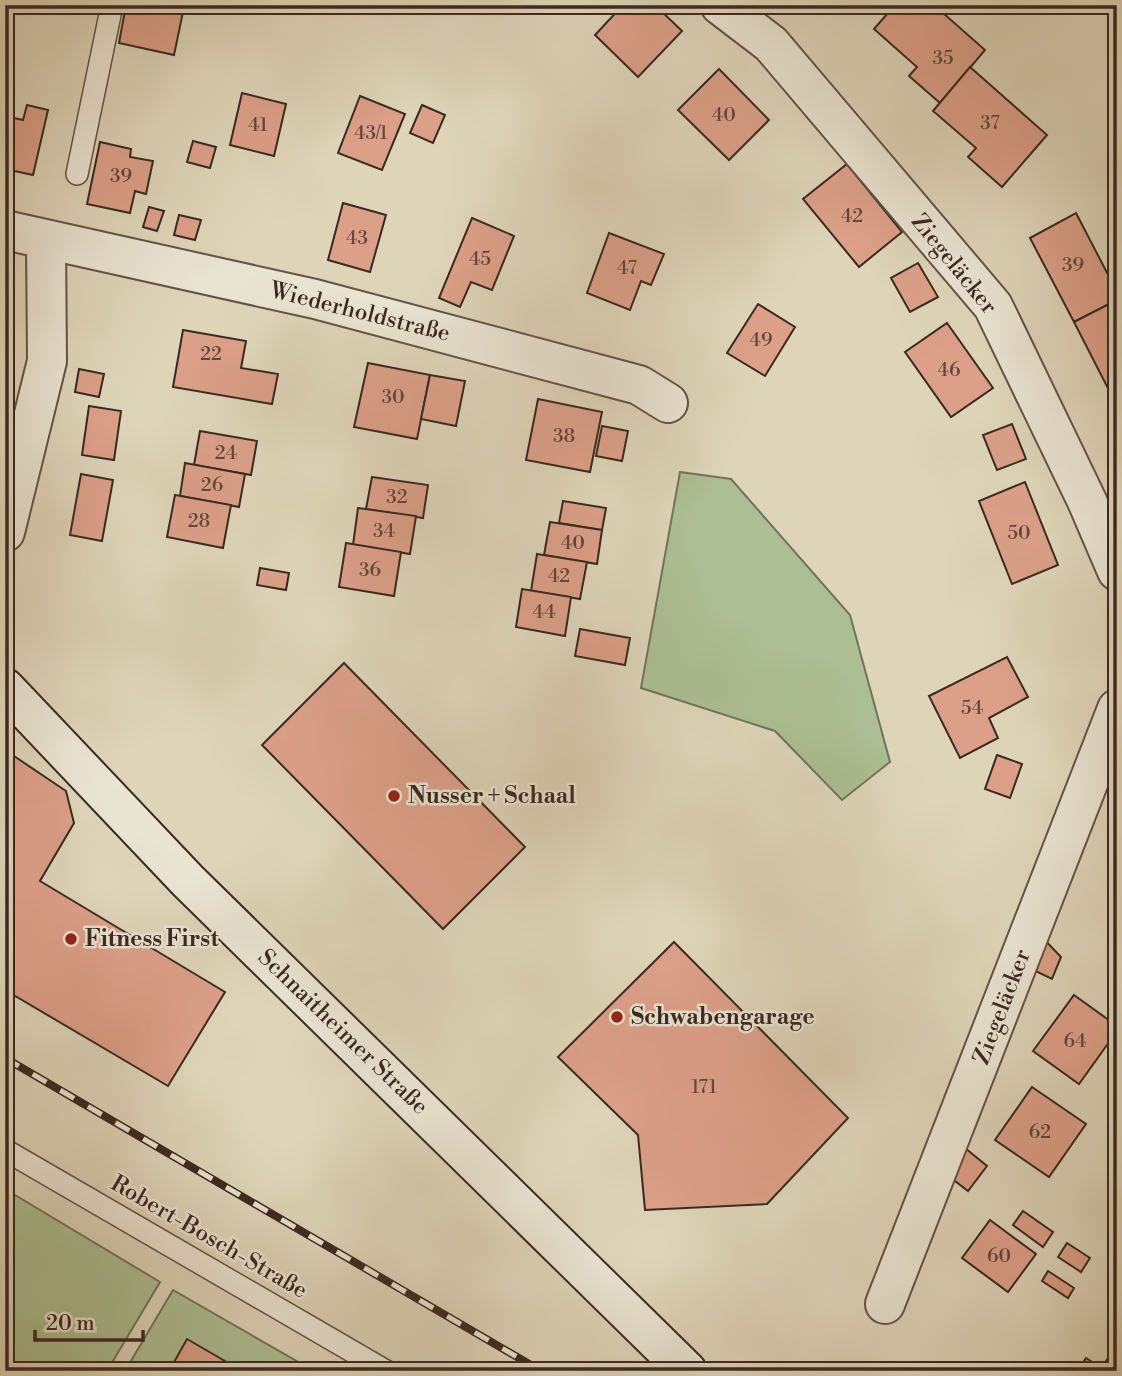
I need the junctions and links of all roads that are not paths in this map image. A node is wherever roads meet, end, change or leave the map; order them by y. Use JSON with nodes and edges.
{"nodes":[{"id":1,"x":112,"y":5,"type":"edge"},
{"id":2,"x":720,"y":5,"type":"edge"},
{"id":3,"x":77,"y":174,"type":"dead end"},
{"id":4,"x":5,"y":230,"type":"edge"},
{"id":5,"x":46,"y":240,"type":"junction"},
{"id":6,"x":667,"y":403,"type":"dead end"},
{"id":7,"x":5,"y":532,"type":"edge"},
{"id":8,"x":1117,"y":571,"type":"edge"},
{"id":9,"x":5,"y":688,"type":"edge"},
{"id":10,"x":1117,"y":709,"type":"edge"},
{"id":11,"x":5,"y":1150,"type":"edge"},
{"id":12,"x":886,"y":1304,"type":"dead end"},
{"id":13,"x":386,"y":1371,"type":"edge"},
{"id":14,"x":687,"y":1371,"type":"edge"}],
"edges":[{"from":1,"to":3,"type":"lane"},
{"from":2,"to":8,"type":"street","name":"Ziegeläcker"},
{"from":4,"to":5,"type":"street","name":"Wiederholdstraße"},
{"from":5,"to":6,"type":"street","name":"Wiederholdstraße"},
{"from":5,"to":7,"type":"street"},
{"from":9,"to":14,"type":"street","name":"Schnaitheimer Straße"},
{"from":10,"to":12,"type":"street","name":"Ziegeläcker"},
{"from":11,"to":13,"type":"lane","name":"Robert-Bosch-Straße"}]}
